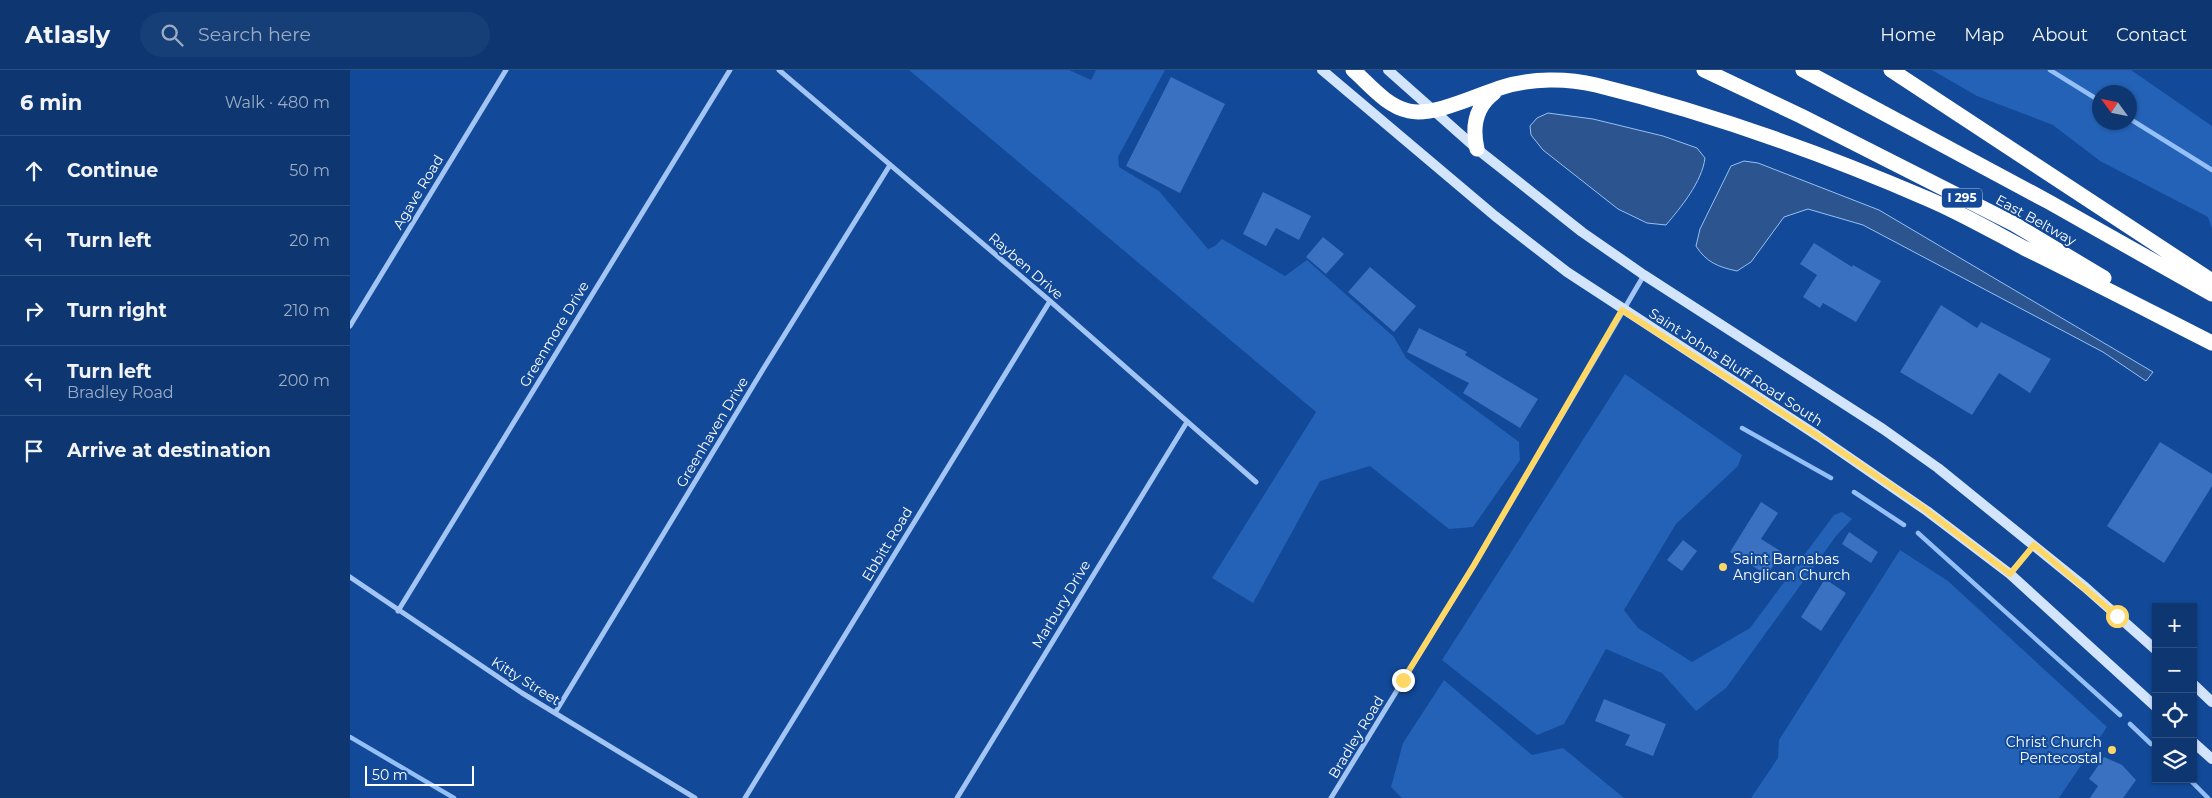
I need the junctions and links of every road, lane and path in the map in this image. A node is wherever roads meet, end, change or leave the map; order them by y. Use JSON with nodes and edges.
{"nodes":[{"id":1,"x":506,"y":70,"type":"edge"},
{"id":2,"x":730,"y":70,"type":"edge"},
{"id":3,"x":779,"y":70,"type":"edge"},
{"id":4,"x":1322,"y":70,"type":"edge"},
{"id":5,"x":1353,"y":70,"type":"edge"},
{"id":6,"x":1388,"y":70,"type":"edge"},
{"id":7,"x":1704,"y":70,"type":"edge"},
{"id":8,"x":1803,"y":70,"type":"edge"},
{"id":9,"x":1891,"y":70,"type":"edge"},
{"id":10,"x":1503,"y":87,"type":"junction"},
{"id":11,"x":1433,"y":109,"type":"junction"},
{"id":12,"x":1477,"y":149,"type":"junction"},
{"id":13,"x":890,"y":165,"type":"junction"},
{"id":14,"x":1644,"y":274,"type":"junction"},
{"id":15,"x":2212,"y":280,"type":"edge"},
{"id":16,"x":2212,"y":294,"type":"edge"},
{"id":17,"x":1050,"y":302,"type":"junction"},
{"id":18,"x":1622,"y":310,"type":"junction"},
{"id":19,"x":350,"y":326,"type":"edge"},
{"id":20,"x":2212,"y":342,"type":"edge"},
{"id":21,"x":1187,"y":422,"type":"junction"},
{"id":22,"x":1256,"y":482,"type":"dead end"},
{"id":23,"x":2034,"y":545,"type":"junction"},
{"id":24,"x":2010,"y":574,"type":"junction"},
{"id":25,"x":350,"y":577,"type":"edge"},
{"id":26,"x":398,"y":611,"type":"junction"},
{"id":27,"x":2154,"y":648,"type":"edge"},
{"id":28,"x":2197,"y":688,"type":"edge"},
{"id":29,"x":2212,"y":702,"type":"edge"},
{"id":30,"x":2152,"y":703,"type":"edge"},
{"id":31,"x":555,"y":713,"type":"junction"},
{"id":32,"x":2197,"y":746,"type":"edge"},
{"id":33,"x":2212,"y":759,"type":"edge"},
{"id":34,"x":694,"y":798,"type":"edge"},
{"id":35,"x":745,"y":798,"type":"edge"},
{"id":36,"x":957,"y":798,"type":"edge"},
{"id":37,"x":1331,"y":798,"type":"edge"}],
"edges":[{"from":1,"to":19,"type":"street","name":"Agave Road"},
{"from":2,"to":26,"type":"street","name":"Greenmore Drive"},
{"from":3,"to":13,"type":"street","name":"Rayben Drive"},
{"from":4,"to":18,"type":"main road","name":"Saint Johns Bluff Road South"},
{"from":5,"to":11,"type":"highway"},
{"from":6,"to":11,"type":"main road","name":"Saint Johns Bluff Road South"},
{"from":7,"to":20,"type":"highway","name":"East Beltway","number":"I 295"},
{"from":8,"to":16,"type":"highway","name":"East Beltway","number":"I 295"},
{"from":9,"to":15,"type":"highway"},
{"from":10,"to":11,"type":"highway"},
{"from":10,"to":12,"type":"highway"},
{"from":10,"to":20,"type":"highway"},
{"from":11,"to":12,"type":"main road","name":"Saint Johns Bluff Road South"},
{"from":12,"to":14,"type":"main road","name":"Saint Johns Bluff Road South"},
{"from":13,"to":17,"type":"street","name":"Rayben Drive"},
{"from":13,"to":31,"type":"street","name":"Greenhaven Drive"},
{"from":14,"to":18,"type":"street","name":"Bradley Road"},
{"from":14,"to":23,"type":"main road","name":"Saint Johns Bluff Road South"},
{"from":17,"to":21,"type":"street","name":"Rayben Drive"},
{"from":17,"to":35,"type":"street","name":"Ebbitt Road"},
{"from":18,"to":24,"type":"main road","name":"Saint Johns Bluff Road South"},
{"from":18,"to":37,"type":"street","name":"Bradley Road"},
{"from":21,"to":22,"type":"street","name":"Rayben Drive"},
{"from":21,"to":36,"type":"street","name":"Marbury Drive"},
{"from":23,"to":24,"type":"street"},
{"from":23,"to":27,"type":"main road","name":"Saint Johns Bluff Road South"},
{"from":24,"to":30,"type":"main road","name":"Saint Johns Bluff Road South"},
{"from":25,"to":26,"type":"street","name":"Kitty Street"},
{"from":26,"to":31,"type":"street","name":"Kitty Street"},
{"from":28,"to":29,"type":"main road"},
{"from":31,"to":34,"type":"street","name":"Kitty Street"},
{"from":32,"to":33,"type":"main road"}]}
